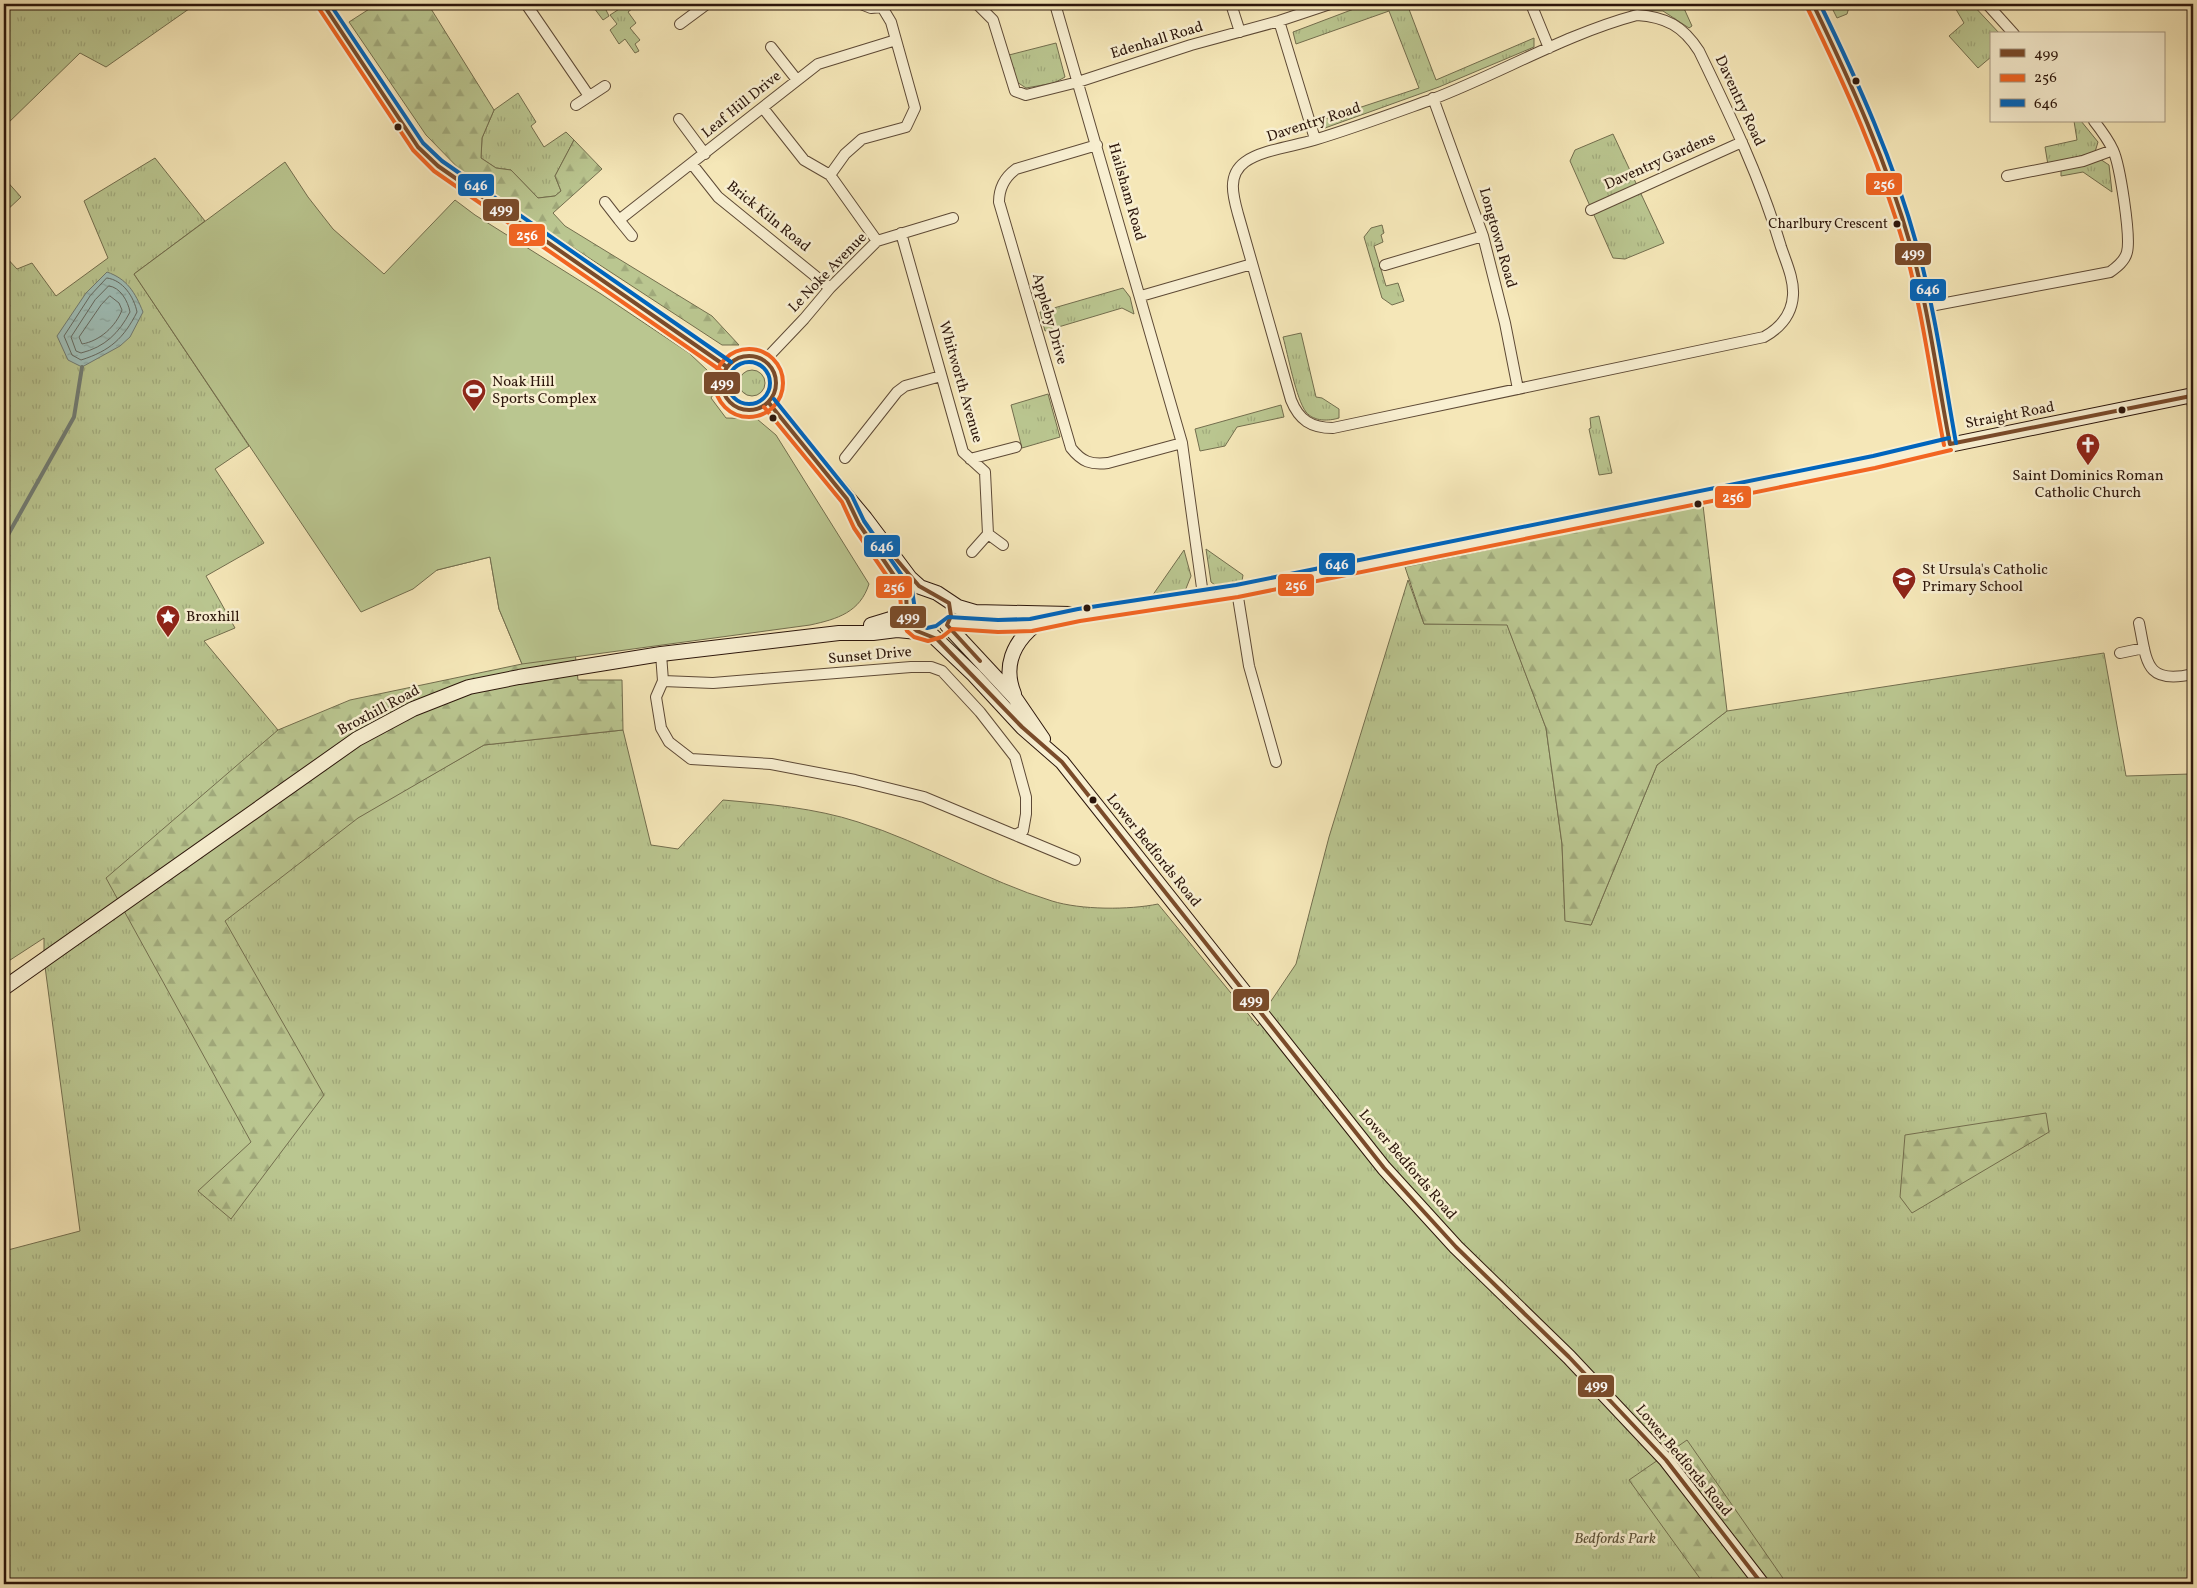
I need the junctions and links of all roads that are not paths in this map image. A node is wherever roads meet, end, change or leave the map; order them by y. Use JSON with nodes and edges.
{"nodes":[{"id":1,"x":323,"y":4,"type":"edge"},
{"id":2,"x":707,"y":4,"type":"edge"},
{"id":3,"x":861,"y":4,"type":"edge"},
{"id":4,"x":977,"y":4,"type":"edge"},
{"id":5,"x":1055,"y":4,"type":"edge"},
{"id":6,"x":1231,"y":4,"type":"edge"},
{"id":7,"x":1330,"y":4,"type":"edge"},
{"id":8,"x":1531,"y":4,"type":"edge"},
{"id":9,"x":1813,"y":4,"type":"edge"},
{"id":10,"x":1987,"y":4,"type":"edge"},
{"id":11,"x":531,"y":6,"type":"edge"},
{"id":12,"x":882,"y":6,"type":"edge"},
{"id":13,"x":693,"y":8,"type":"edge"},
{"id":14,"x":1279,"y":22,"type":"junction"},
{"id":15,"x":680,"y":24,"type":"dead end"},
{"id":16,"x":1240,"y":32,"type":"junction"},
{"id":17,"x":2012,"y":32,"type":"edge"},
{"id":18,"x":896,"y":40,"type":"junction"},
{"id":19,"x":771,"y":47,"type":"dead end"},
{"id":20,"x":1549,"y":48,"type":"junction"},
{"id":21,"x":797,"y":80,"type":"junction"},
{"id":22,"x":1078,"y":82,"type":"junction"},
{"id":23,"x":605,"y":86,"type":"dead end"},
{"id":24,"x":589,"y":96,"type":"junction"},
{"id":25,"x":1434,"y":98,"type":"junction"},
{"id":26,"x":576,"y":106,"type":"dead end"},
{"id":27,"x":763,"y":108,"type":"junction"},
{"id":28,"x":679,"y":119,"type":"dead end"},
{"id":29,"x":2095,"y":122,"type":"edge"},
{"id":30,"x":1315,"y":139,"type":"junction"},
{"id":31,"x":1742,"y":142,"type":"junction"},
{"id":32,"x":1097,"y":145,"type":"junction"},
{"id":33,"x":2114,"y":150,"type":"junction"},
{"id":34,"x":705,"y":154,"type":"junction"},
{"id":35,"x":692,"y":164,"type":"junction"},
{"id":36,"x":830,"y":175,"type":"junction"},
{"id":37,"x":2007,"y":176,"type":"dead end"},
{"id":38,"x":605,"y":202,"type":"dead end"},
{"id":39,"x":1591,"y":210,"type":"dead end"},
{"id":40,"x":953,"y":218,"type":"dead end"},
{"id":41,"x":619,"y":220,"type":"junction"},
{"id":42,"x":901,"y":233,"type":"junction"},
{"id":43,"x":632,"y":236,"type":"dead end"},
{"id":44,"x":1483,"y":236,"type":"junction"},
{"id":45,"x":877,"y":241,"type":"junction"},
{"id":46,"x":1252,"y":264,"type":"junction"},
{"id":47,"x":1385,"y":265,"type":"dead end"},
{"id":48,"x":830,"y":288,"type":"junction"},
{"id":49,"x":1141,"y":296,"type":"junction"},
{"id":50,"x":1925,"y":307,"type":"junction"},
{"id":51,"x":765,"y":360,"type":"junction"},
{"id":52,"x":727,"y":368,"type":"junction"},
{"id":53,"x":941,"y":376,"type":"junction"},
{"id":54,"x":1518,"y":389,"type":"junction"},
{"id":55,"x":2193,"y":399,"type":"edge"},
{"id":56,"x":769,"y":403,"type":"junction"},
{"id":57,"x":1182,"y":442,"type":"junction"},
{"id":58,"x":1950,"y":444,"type":"junction"},
{"id":59,"x":1016,"y":446,"type":"dead end"},
{"id":60,"x":845,"y":458,"type":"dead end"},
{"id":61,"x":970,"y":459,"type":"junction"},
{"id":62,"x":847,"y":499,"type":"junction"},
{"id":63,"x":988,"y":534,"type":"junction"},
{"id":64,"x":1003,"y":545,"type":"dead end"},
{"id":65,"x":972,"y":552,"type":"dead end"},
{"id":66,"x":931,"y":591,"type":"junction"},
{"id":67,"x":1238,"y":591,"type":"junction"},
{"id":68,"x":1203,"y":594,"type":"junction"},
{"id":69,"x":948,"y":602,"type":"junction"},
{"id":70,"x":908,"y":608,"type":"junction"},
{"id":71,"x":1079,"y":615,"type":"junction"},
{"id":72,"x":2139,"y":623,"type":"dead end"},
{"id":73,"x":948,"y":624,"type":"junction"},
{"id":74,"x":1035,"y":625,"type":"junction"},
{"id":75,"x":918,"y":632,"type":"junction"},
{"id":76,"x":838,"y":633,"type":"junction"},
{"id":77,"x":932,"y":635,"type":"junction"},
{"id":78,"x":2144,"y":648,"type":"junction"},
{"id":79,"x":2120,"y":653,"type":"dead end"},
{"id":80,"x":660,"y":654,"type":"junction"},
{"id":81,"x":2193,"y":674,"type":"edge"},
{"id":82,"x":663,"y":681,"type":"junction"},
{"id":83,"x":1016,"y":698,"type":"junction"},
{"id":84,"x":1048,"y":748,"type":"junction"},
{"id":85,"x":1276,"y":762,"type":"dead end"},
{"id":86,"x":1015,"y":835,"type":"junction"},
{"id":87,"x":1075,"y":860,"type":"dead end"},
{"id":88,"x":4,"y":988,"type":"edge"},
{"id":89,"x":1762,"y":1584,"type":"edge"}],
"edges":[{"from":1,"to":52,"type":"street"},
{"from":2,"to":13,"type":"street"},
{"from":3,"to":12,"type":"street"},
{"from":4,"to":22,"type":"street","name":"Edenhall Road"},
{"from":5,"to":22,"type":"street","name":"Hailsham Road"},
{"from":6,"to":16,"type":"street"},
{"from":7,"to":14,"type":"street","name":"Edenhall Road"},
{"from":8,"to":20,"type":"street"},
{"from":9,"to":50,"type":"street"},
{"from":10,"to":17,"type":"street"},
{"from":11,"to":24,"type":"street"},
{"from":12,"to":18,"type":"street"},
{"from":13,"to":15,"type":"street"},
{"from":14,"to":16,"type":"street","name":"Edenhall Road"},
{"from":14,"to":30,"type":"street"},
{"from":16,"to":22,"type":"street","name":"Edenhall Road"},
{"from":18,"to":21,"type":"street","name":"Leaf Hill Drive"},
{"from":18,"to":36,"type":"street"},
{"from":19,"to":21,"type":"street","name":"Leaf Hill Drive"},
{"from":20,"to":25,"type":"street","name":"Daventry Road"},
{"from":20,"to":31,"type":"street","name":"Daventry Road"},
{"from":21,"to":27,"type":"street","name":"Leaf Hill Drive"},
{"from":22,"to":32,"type":"street","name":"Hailsham Road"},
{"from":23,"to":24,"type":"street"},
{"from":24,"to":26,"type":"street"},
{"from":25,"to":30,"type":"street","name":"Daventry Road"},
{"from":25,"to":44,"type":"street","name":"Longtown Road"},
{"from":27,"to":34,"type":"street","name":"Leaf Hill Drive"},
{"from":27,"to":36,"type":"street"},
{"from":28,"to":34,"type":"street","name":"Leaf Hill Drive"},
{"from":29,"to":33,"type":"street"},
{"from":30,"to":46,"type":"street","name":"Daventry Road"},
{"from":31,"to":39,"type":"street","name":"Daventry Gardens"},
{"from":31,"to":54,"type":"street","name":"Daventry Road"},
{"from":32,"to":49,"type":"street","name":"Hailsham Road"},
{"from":32,"to":57,"type":"street","name":"Appleby Drive"},
{"from":33,"to":37,"type":"street"},
{"from":33,"to":50,"type":"street"},
{"from":34,"to":35,"type":"street","name":"Leaf Hill Drive"},
{"from":35,"to":41,"type":"street","name":"Leaf Hill Drive"},
{"from":35,"to":48,"type":"street","name":"Brick Kiln Road"},
{"from":36,"to":45,"type":"street"},
{"from":38,"to":41,"type":"street"},
{"from":40,"to":42,"type":"street","name":"Le Noke Avenue"},
{"from":41,"to":43,"type":"street"},
{"from":42,"to":45,"type":"street","name":"Le Noke Avenue"},
{"from":42,"to":53,"type":"street","name":"Whitworth Avenue"},
{"from":44,"to":47,"type":"street"},
{"from":44,"to":54,"type":"street","name":"Longtown Road"},
{"from":45,"to":48,"type":"street","name":"Le Noke Avenue"},
{"from":46,"to":49,"type":"street"},
{"from":46,"to":54,"type":"street","name":"Daventry Road"},
{"from":48,"to":51,"type":"street","name":"Le Noke Avenue"},
{"from":49,"to":57,"type":"street","name":"Hailsham Road"},
{"from":50,"to":58,"type":"street"},
{"from":51,"to":52,"type":"street"},
{"from":51,"to":56,"type":"street"},
{"from":52,"to":56,"type":"street"},
{"from":53,"to":60,"type":"street"},
{"from":53,"to":61,"type":"street","name":"Whitworth Avenue"},
{"from":55,"to":58,"type":"street","name":"Straight Road"},
{"from":56,"to":62,"type":"street"},
{"from":57,"to":68,"type":"street","name":"Hailsham Road"},
{"from":58,"to":67,"type":"street","name":"Straight Road"},
{"from":59,"to":61,"type":"street"},
{"from":61,"to":63,"type":"street","name":"Whitworth Avenue"},
{"from":62,"to":66,"type":"street"},
{"from":62,"to":70,"type":"street"},
{"from":63,"to":64,"type":"street"},
{"from":63,"to":65,"type":"street"},
{"from":66,"to":69,"type":"street"},
{"from":66,"to":70,"type":"street"},
{"from":67,"to":68,"type":"street","name":"Straight Road"},
{"from":67,"to":85,"type":"street"},
{"from":68,"to":71,"type":"street","name":"Straight Road"},
{"from":69,"to":71,"type":"street"},
{"from":69,"to":73,"type":"street"},
{"from":70,"to":75,"type":"street"},
{"from":70,"to":76,"type":"street","name":"Broxhill Road"},
{"from":71,"to":74,"type":"street","name":"Straight Road"},
{"from":72,"to":78,"type":"street"},
{"from":73,"to":74,"type":"street","name":"Straight Road"},
{"from":73,"to":77,"type":"street"},
{"from":73,"to":83,"type":"street","name":"Lower Bedfords Road"},
{"from":74,"to":83,"type":"street"},
{"from":75,"to":76,"type":"street","name":"Broxhill Road"},
{"from":75,"to":77,"type":"street"},
{"from":76,"to":80,"type":"street","name":"Broxhill Road"},
{"from":77,"to":84,"type":"street","name":"Lower Bedfords Road"},
{"from":78,"to":79,"type":"street"},
{"from":78,"to":81,"type":"street"},
{"from":80,"to":82,"type":"street"},
{"from":80,"to":88,"type":"street","name":"Broxhill Road"},
{"from":82,"to":86,"type":"street"},
{"from":82,"to":86,"type":"street","name":"Sunset Drive"},
{"from":83,"to":84,"type":"street","name":"Lower Bedfords Road"},
{"from":84,"to":89,"type":"street","name":"Lower Bedfords Road"},
{"from":86,"to":87,"type":"street"}]}
